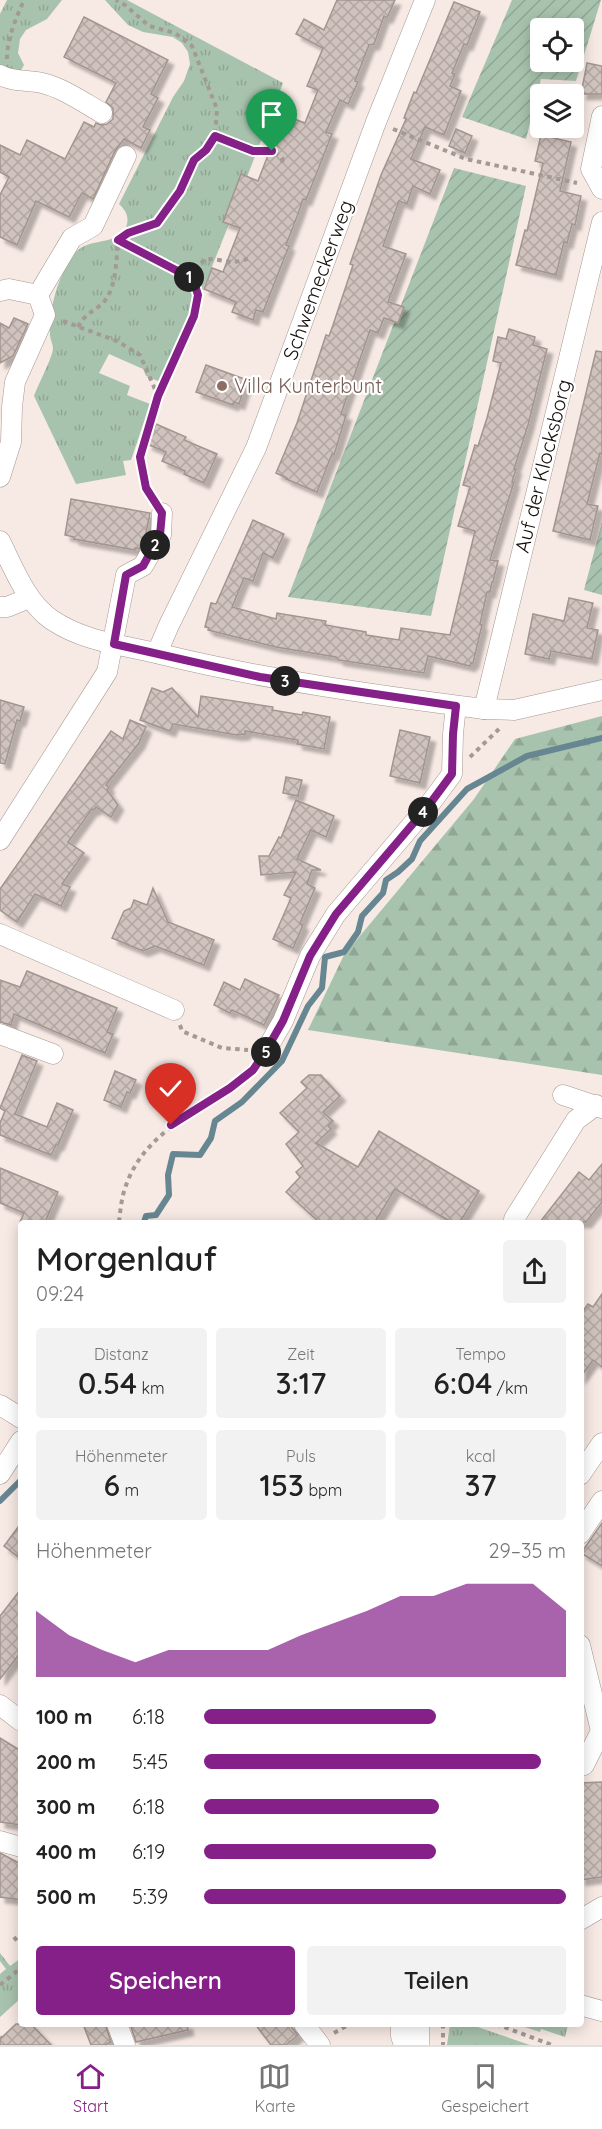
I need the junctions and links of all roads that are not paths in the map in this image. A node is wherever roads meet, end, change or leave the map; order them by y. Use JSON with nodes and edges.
{"nodes":[{"id":1,"x":425,"y":0,"type":"edge"},
{"id":2,"x":3,"y":76,"type":"edge"},
{"id":3,"x":102,"y":113,"type":"dead end"},
{"id":4,"x":602,"y":116,"type":"edge"},
{"id":5,"x":126,"y":156,"type":"dead end"},
{"id":6,"x":599,"y":185,"type":"edge"},
{"id":7,"x":602,"y":222,"type":"edge"},
{"id":8,"x":0,"y":291,"type":"edge"},
{"id":9,"x":38,"y":294,"type":"junction"},
{"id":10,"x":0,"y":477,"type":"edge"},
{"id":11,"x":162,"y":513,"type":"road end"},
{"id":12,"x":0,"y":541,"type":"edge"},
{"id":13,"x":29,"y":598,"type":"junction"},
{"id":14,"x":0,"y":607,"type":"edge"},
{"id":15,"x":114,"y":644,"type":"junction"},
{"id":16,"x":157,"y":653,"type":"junction"},
{"id":17,"x":602,"y":690,"type":"edge"},
{"id":18,"x":456,"y":706,"type":"junction"},
{"id":19,"x":484,"y":709,"type":"junction"},
{"id":20,"x":0,"y":840,"type":"edge"},
{"id":21,"x":0,"y":934,"type":"edge"},
{"id":22,"x":174,"y":1010,"type":"road end"},
{"id":23,"x":0,"y":1034,"type":"edge"},
{"id":24,"x":53,"y":1054,"type":"dead end"},
{"id":25,"x":264,"y":1054,"type":"road end"},
{"id":26,"x":563,"y":1095,"type":"dead end"},
{"id":27,"x":599,"y":1107,"type":"edge"},
{"id":28,"x":514,"y":1219,"type":"dead end"},
{"id":29,"x":0,"y":1405,"type":"edge"},
{"id":30,"x":18,"y":1416,"type":"edge"},
{"id":31,"x":602,"y":1443,"type":"edge"},
{"id":32,"x":18,"y":1446,"type":"edge"},
{"id":33,"x":584,"y":1469,"type":"edge"},
{"id":34,"x":0,"y":1474,"type":"edge"},
{"id":35,"x":602,"y":1502,"type":"edge"},
{"id":36,"x":584,"y":1528,"type":"edge"},
{"id":37,"x":584,"y":1661,"type":"edge"},
{"id":38,"x":0,"y":1705,"type":"edge"},
{"id":39,"x":18,"y":1719,"type":"edge"},
{"id":40,"x":601,"y":1730,"type":"edge"},
{"id":41,"x":589,"y":1765,"type":"edge"},
{"id":42,"x":0,"y":1841,"type":"edge"},
{"id":43,"x":18,"y":1846,"type":"edge"},
{"id":44,"x":602,"y":1907,"type":"edge"},
{"id":45,"x":584,"y":1918,"type":"edge"},
{"id":46,"x":584,"y":2006,"type":"edge"},
{"id":47,"x":602,"y":2012,"type":"edge"},
{"id":48,"x":118,"y":2027,"type":"edge"},
{"id":49,"x":306,"y":2027,"type":"edge"},
{"id":50,"x":400,"y":2027,"type":"edge"},
{"id":51,"x":419,"y":2027,"type":"edge"},
{"id":52,"x":125,"y":2045,"type":"edge"},
{"id":53,"x":320,"y":2045,"type":"edge"},
{"id":54,"x":404,"y":2045,"type":"edge"},
{"id":55,"x":419,"y":2045,"type":"edge"}],
"edges":[{"from":1,"to":16,"type":"street","name":"Schwemeckerweg"},
{"from":2,"to":3,"type":"street"},
{"from":4,"to":6,"type":"street"},
{"from":5,"to":9,"type":"street"},
{"from":7,"to":19,"type":"street","name":"Auf der Klocksborg"},
{"from":8,"to":9,"type":"street"},
{"from":9,"to":10,"type":"street"},
{"from":11,"to":15,"type":"street"},
{"from":12,"to":13,"type":"street"},
{"from":13,"to":14,"type":"street"},
{"from":13,"to":15,"type":"street"},
{"from":15,"to":16,"type":"street"},
{"from":15,"to":20,"type":"street"},
{"from":16,"to":18,"type":"street"},
{"from":17,"to":19,"type":"street"},
{"from":18,"to":19,"type":"street"},
{"from":18,"to":25,"type":"street"},
{"from":21,"to":22,"type":"street"},
{"from":23,"to":24,"type":"street"},
{"from":26,"to":27,"type":"street"},
{"from":27,"to":28,"type":"street"},
{"from":29,"to":30,"type":"street"},
{"from":31,"to":33,"type":"street"},
{"from":32,"to":34,"type":"street"},
{"from":35,"to":36,"type":"street"},
{"from":37,"to":40,"type":"street"},
{"from":38,"to":39,"type":"street"},
{"from":40,"to":41,"type":"street"},
{"from":42,"to":43,"type":"street"},
{"from":44,"to":45,"type":"street"},
{"from":46,"to":47,"type":"street"},
{"from":48,"to":52,"type":"street"},
{"from":49,"to":53,"type":"street"},
{"from":50,"to":54,"type":"street"},
{"from":51,"to":55,"type":"street"}]}
